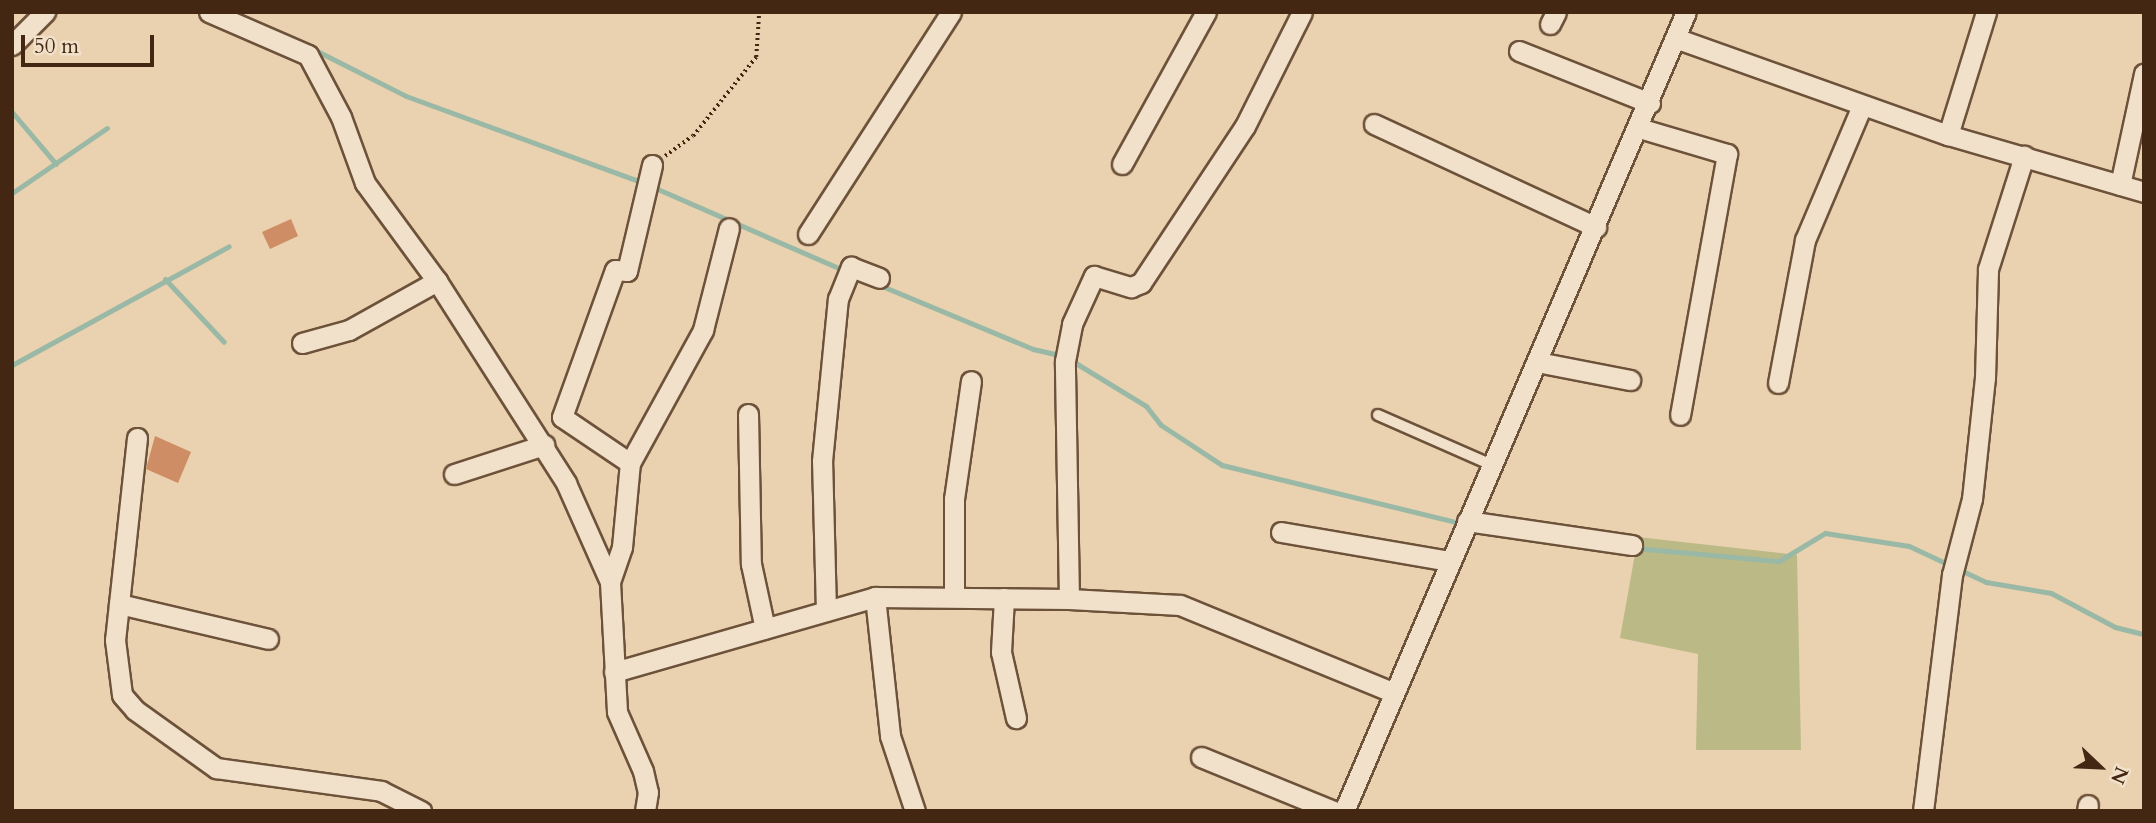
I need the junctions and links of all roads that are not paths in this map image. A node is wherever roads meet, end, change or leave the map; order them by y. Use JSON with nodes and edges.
{"nodes":[{"id":1,"x":45,"y":12,"type":"edge"},
{"id":2,"x":209,"y":12,"type":"edge"},
{"id":3,"x":951,"y":12,"type":"edge"},
{"id":4,"x":1206,"y":12,"type":"edge"},
{"id":5,"x":1302,"y":12,"type":"edge"},
{"id":6,"x":1686,"y":12,"type":"edge"},
{"id":7,"x":1986,"y":12,"type":"edge"},
{"id":8,"x":1678,"y":38,"type":"junction"},
{"id":9,"x":12,"y":46,"type":"edge"},
{"id":10,"x":1519,"y":51,"type":"dead end"},
{"id":11,"x":2144,"y":74,"type":"edge"},
{"id":12,"x":1650,"y":103,"type":"junction"},
{"id":13,"x":1862,"y":106,"type":"junction"},
{"id":14,"x":1374,"y":124,"type":"dead end"},
{"id":15,"x":1639,"y":128,"type":"junction"},
{"id":16,"x":1948,"y":135,"type":"junction"},
{"id":17,"x":2024,"y":156,"type":"junction"},
{"id":18,"x":1122,"y":164,"type":"dead end"},
{"id":19,"x":647,"y":177,"type":"road end"},
{"id":20,"x":2120,"y":185,"type":"junction"},
{"id":21,"x":2144,"y":192,"type":"edge"},
{"id":22,"x":1596,"y":227,"type":"junction"},
{"id":23,"x":729,"y":228,"type":"dead end"},
{"id":24,"x":808,"y":234,"type":"dead end"},
{"id":25,"x":879,"y":278,"type":"dead end"},
{"id":26,"x":438,"y":281,"type":"junction"},
{"id":27,"x":302,"y":343,"type":"dead end"},
{"id":28,"x":1537,"y":362,"type":"junction"},
{"id":29,"x":1630,"y":380,"type":"dead end"},
{"id":30,"x":971,"y":381,"type":"dead end"},
{"id":31,"x":1778,"y":383,"type":"dead end"},
{"id":32,"x":748,"y":414,"type":"dead end"},
{"id":33,"x":1378,"y":415,"type":"dead end"},
{"id":34,"x":1680,"y":415,"type":"dead end"},
{"id":35,"x":137,"y":438,"type":"dead end"},
{"id":36,"x":544,"y":445,"type":"junction"},
{"id":37,"x":630,"y":463,"type":"junction"},
{"id":38,"x":1492,"y":465,"type":"junction"},
{"id":39,"x":454,"y":474,"type":"dead end"},
{"id":40,"x":1467,"y":521,"type":"junction"},
{"id":41,"x":1281,"y":532,"type":"dead end"},
{"id":42,"x":1632,"y":545,"type":"dead end"},
{"id":43,"x":1449,"y":561,"type":"junction"},
{"id":44,"x":610,"y":582,"type":"junction"},
{"id":45,"x":874,"y":597,"type":"junction"},
{"id":46,"x":954,"y":597,"type":"junction"},
{"id":47,"x":1004,"y":598,"type":"junction"},
{"id":48,"x":1069,"y":599,"type":"junction"},
{"id":49,"x":119,"y":604,"type":"junction"},
{"id":50,"x":826,"y":611,"type":"junction"},
{"id":51,"x":765,"y":629,"type":"junction"},
{"id":52,"x":268,"y":639,"type":"dead end"},
{"id":53,"x":614,"y":672,"type":"junction"},
{"id":54,"x":1391,"y":692,"type":"junction"},
{"id":55,"x":1016,"y":718,"type":"dead end"},
{"id":56,"x":1201,"y":757,"type":"dead end"},
{"id":57,"x":421,"y":811,"type":"edge"},
{"id":58,"x":645,"y":811,"type":"edge"},
{"id":59,"x":915,"y":811,"type":"edge"},
{"id":60,"x":1333,"y":811,"type":"edge"},
{"id":61,"x":1344,"y":811,"type":"edge"},
{"id":62,"x":1923,"y":811,"type":"edge"}],
"edges":[{"from":1,"to":9,"type":"street"},
{"from":2,"to":26,"type":"street"},
{"from":3,"to":24,"type":"street"},
{"from":4,"to":18,"type":"street"},
{"from":5,"to":48,"type":"street"},
{"from":6,"to":8,"type":"street"},
{"from":7,"to":16,"type":"street"},
{"from":8,"to":12,"type":"street"},
{"from":8,"to":13,"type":"street"},
{"from":10,"to":12,"type":"street"},
{"from":11,"to":20,"type":"street"},
{"from":12,"to":15,"type":"street"},
{"from":13,"to":16,"type":"street"},
{"from":13,"to":31,"type":"street"},
{"from":14,"to":22,"type":"street"},
{"from":15,"to":22,"type":"street"},
{"from":15,"to":34,"type":"street"},
{"from":16,"to":17,"type":"street"},
{"from":17,"to":20,"type":"street"},
{"from":17,"to":62,"type":"street"},
{"from":19,"to":37,"type":"street"},
{"from":20,"to":21,"type":"street"},
{"from":22,"to":28,"type":"street"},
{"from":23,"to":37,"type":"street"},
{"from":25,"to":50,"type":"street"},
{"from":26,"to":27,"type":"street"},
{"from":26,"to":36,"type":"street"},
{"from":28,"to":29,"type":"street"},
{"from":28,"to":38,"type":"street"},
{"from":30,"to":46,"type":"street"},
{"from":32,"to":51,"type":"street"},
{"from":33,"to":38,"type":"lane"},
{"from":35,"to":49,"type":"street"},
{"from":36,"to":39,"type":"street"},
{"from":36,"to":44,"type":"street"},
{"from":37,"to":44,"type":"street"},
{"from":38,"to":40,"type":"street"},
{"from":40,"to":42,"type":"street"},
{"from":40,"to":43,"type":"street"},
{"from":41,"to":43,"type":"street"},
{"from":43,"to":54,"type":"street"},
{"from":44,"to":53,"type":"street"},
{"from":45,"to":46,"type":"street"},
{"from":45,"to":50,"type":"street"},
{"from":45,"to":59,"type":"street"},
{"from":46,"to":47,"type":"street"},
{"from":47,"to":48,"type":"street"},
{"from":47,"to":55,"type":"street"},
{"from":48,"to":54,"type":"street"},
{"from":49,"to":52,"type":"street"},
{"from":49,"to":57,"type":"street"},
{"from":50,"to":51,"type":"street"},
{"from":51,"to":53,"type":"street"},
{"from":53,"to":58,"type":"street"},
{"from":54,"to":61,"type":"street"},
{"from":56,"to":60,"type":"street"}]}
